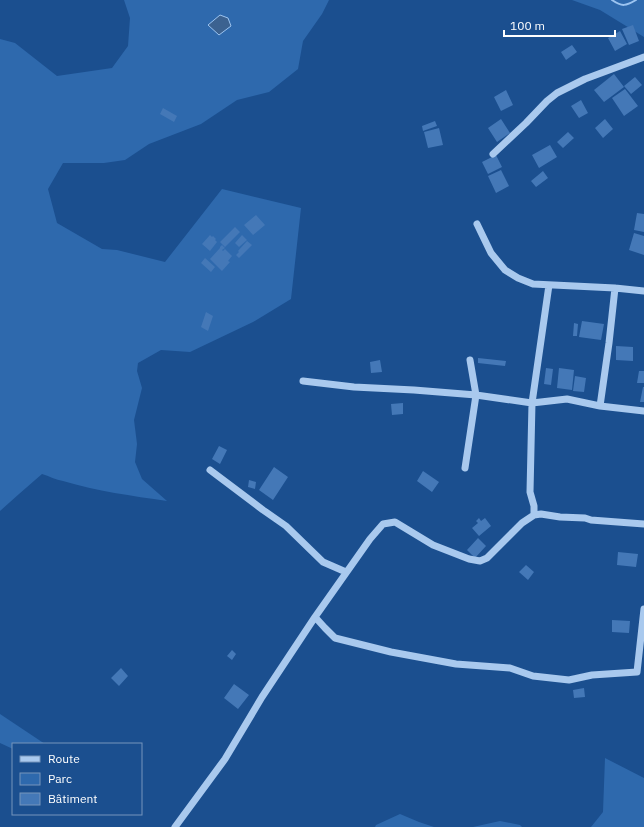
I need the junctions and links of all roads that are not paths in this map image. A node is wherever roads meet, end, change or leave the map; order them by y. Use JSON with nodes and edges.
{"nodes":[{"id":1,"x":644,"y":56,"type":"edge"},
{"id":2,"x":493,"y":154,"type":"dead end"},
{"id":3,"x":477,"y":224,"type":"dead end"},
{"id":4,"x":549,"y":285,"type":"junction"},
{"id":5,"x":615,"y":288,"type":"junction"},
{"id":6,"x":644,"y":291,"type":"edge"},
{"id":7,"x":470,"y":360,"type":"dead end"},
{"id":8,"x":303,"y":381,"type":"dead end"},
{"id":9,"x":476,"y":395,"type":"junction"},
{"id":10,"x":532,"y":403,"type":"junction"},
{"id":11,"x":600,"y":406,"type":"junction"},
{"id":12,"x":644,"y":411,"type":"edge"},
{"id":13,"x":465,"y":468,"type":"dead end"},
{"id":14,"x":210,"y":470,"type":"dead end"},
{"id":15,"x":534,"y":515,"type":"junction"},
{"id":16,"x":644,"y":524,"type":"edge"},
{"id":17,"x":346,"y":572,"type":"junction"},
{"id":18,"x":644,"y":609,"type":"edge"},
{"id":19,"x":315,"y":617,"type":"junction"},
{"id":20,"x":640,"y":672,"type":"edge"},
{"id":21,"x":175,"y":827,"type":"edge"}],
"edges":[{"from":1,"to":2,"type":"street"},
{"from":3,"to":4,"type":"street"},
{"from":4,"to":5,"type":"street"},
{"from":4,"to":10,"type":"street"},
{"from":5,"to":6,"type":"street"},
{"from":5,"to":11,"type":"street"},
{"from":7,"to":9,"type":"street"},
{"from":8,"to":9,"type":"street"},
{"from":9,"to":10,"type":"street"},
{"from":9,"to":13,"type":"street"},
{"from":10,"to":11,"type":"street"},
{"from":10,"to":15,"type":"street"},
{"from":11,"to":12,"type":"street"},
{"from":14,"to":17,"type":"street"},
{"from":15,"to":16,"type":"street"},
{"from":15,"to":17,"type":"street"},
{"from":17,"to":19,"type":"street"},
{"from":18,"to":20,"type":"street"},
{"from":19,"to":20,"type":"street"},
{"from":19,"to":21,"type":"street"}]}
